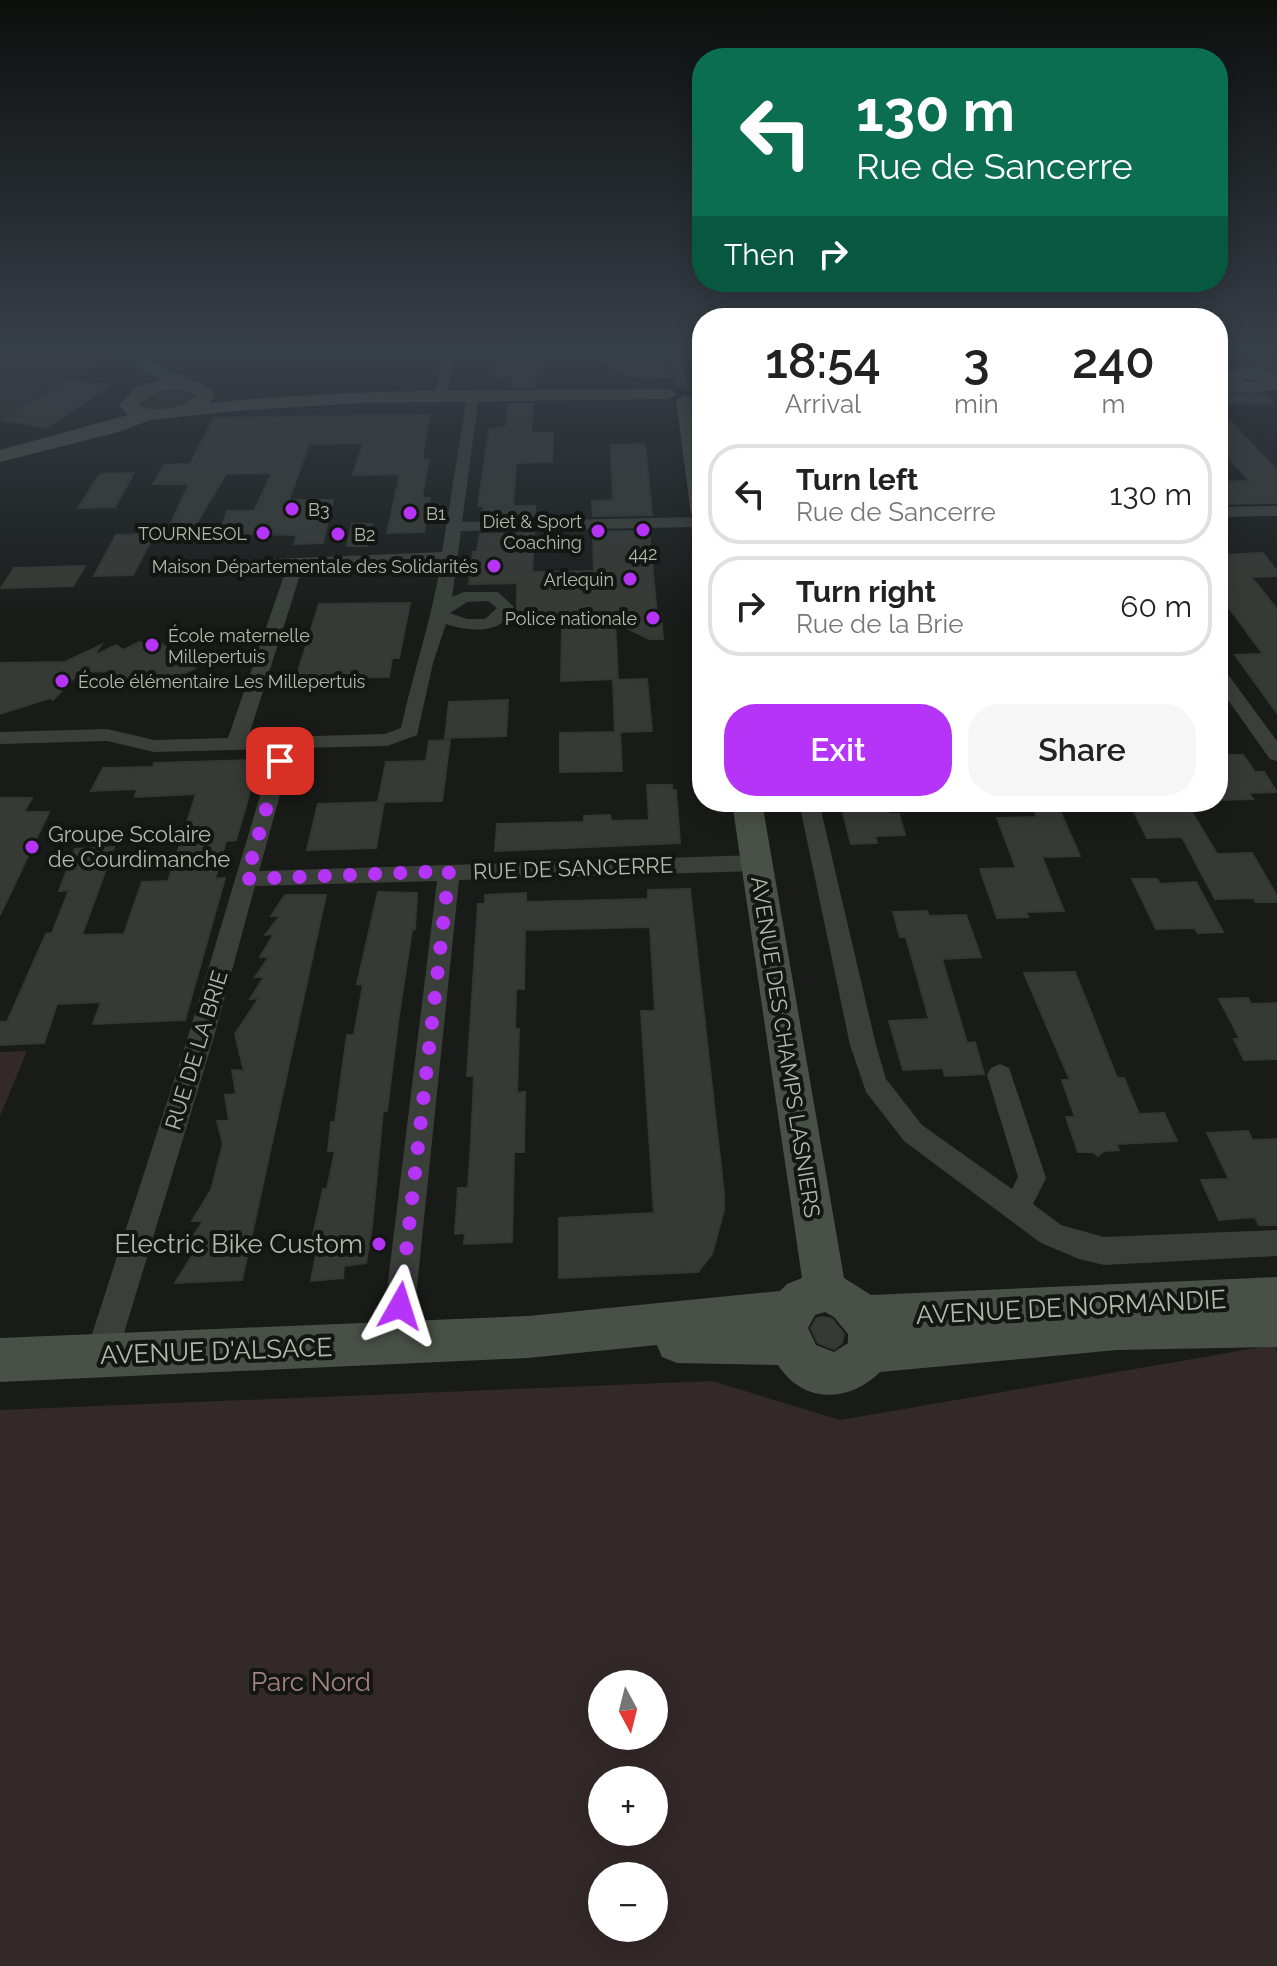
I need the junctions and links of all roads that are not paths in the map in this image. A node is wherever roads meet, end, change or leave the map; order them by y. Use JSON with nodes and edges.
{"nodes":[{"id":1,"x":64,"y":440,"type":"edge"},
{"id":2,"x":467,"y":440,"type":"edge"},
{"id":3,"x":0,"y":456,"type":"edge"},
{"id":4,"x":1277,"y":511,"type":"edge"},
{"id":5,"x":1228,"y":512,"type":"edge"},
{"id":6,"x":692,"y":522,"type":"edge"},
{"id":7,"x":454,"y":527,"type":"junction"},
{"id":8,"x":449,"y":557,"type":"junction"},
{"id":9,"x":297,"y":561,"type":"junction"},
{"id":10,"x":252,"y":563,"type":"dead end"},
{"id":11,"x":1228,"y":687,"type":"edge"},
{"id":12,"x":0,"y":738,"type":"edge"},
{"id":13,"x":285,"y":743,"type":"junction"},
{"id":14,"x":236,"y":744,"type":"junction"},
{"id":15,"x":1277,"y":755,"type":"edge"},
{"id":16,"x":748,"y":812,"type":"edge"},
{"id":17,"x":811,"y":812,"type":"edge"},
{"id":18,"x":756,"y":863,"type":"junction"},
{"id":19,"x":449,"y":871,"type":"junction"},
{"id":20,"x":246,"y":879,"type":"junction"},
{"id":21,"x":1000,"y":1075,"type":"dead end"},
{"id":22,"x":1016,"y":1208,"type":"junction"},
{"id":23,"x":1277,"y":1243,"type":"edge"},
{"id":24,"x":1277,"y":1297,"type":"edge"},
{"id":25,"x":801,"y":1316,"type":"junction"},
{"id":26,"x":1277,"y":1326,"type":"edge"},
{"id":27,"x":866,"y":1334,"type":"junction"},
{"id":28,"x":391,"y":1343,"type":"junction"},
{"id":29,"x":101,"y":1356,"type":"junction"},
{"id":30,"x":0,"y":1360,"type":"edge"}],
"edges":[{"from":1,"to":3,"type":"street"},
{"from":2,"to":7,"type":"street"},
{"from":4,"to":5,"type":"street"},
{"from":6,"to":7,"type":"street"},
{"from":7,"to":8,"type":"street"},
{"from":8,"to":9,"type":"street"},
{"from":8,"to":13,"type":"street"},
{"from":9,"to":10,"type":"street"},
{"from":9,"to":14,"type":"street"},
{"from":11,"to":15,"type":"street"},
{"from":12,"to":14,"type":"street"},
{"from":13,"to":14,"type":"street"},
{"from":13,"to":20,"type":"street","name":"RUE DE LA BRIE"},
{"from":16,"to":18,"type":"street","name":"AVENUE DES CHAMPS LASNIERS"},
{"from":17,"to":22,"type":"street"},
{"from":18,"to":19,"type":"street","name":"RUE DE SANCERRE"},
{"from":18,"to":25,"type":"street","name":"AVENUE DES CHAMPS LASNIERS"},
{"from":19,"to":20,"type":"street","name":"RUE DE SANCERRE"},
{"from":19,"to":28,"type":"street"},
{"from":20,"to":29,"type":"street","name":"RUE DE LA BRIE"},
{"from":21,"to":22,"type":"street"},
{"from":22,"to":23,"type":"street"},
{"from":24,"to":27,"type":"street","name":"AVENUE DE NORMANDIE"},
{"from":25,"to":27,"type":"street"},
{"from":25,"to":27,"type":"street"},
{"from":25,"to":28,"type":"street","name":"AVENUE D'ALSACE"},
{"from":26,"to":27,"type":"street","name":"AVENUE DE NORMANDIE"},
{"from":28,"to":29,"type":"street","name":"AVENUE D'ALSACE"},
{"from":29,"to":30,"type":"street","name":"AVENUE D'ALSACE"}]}
